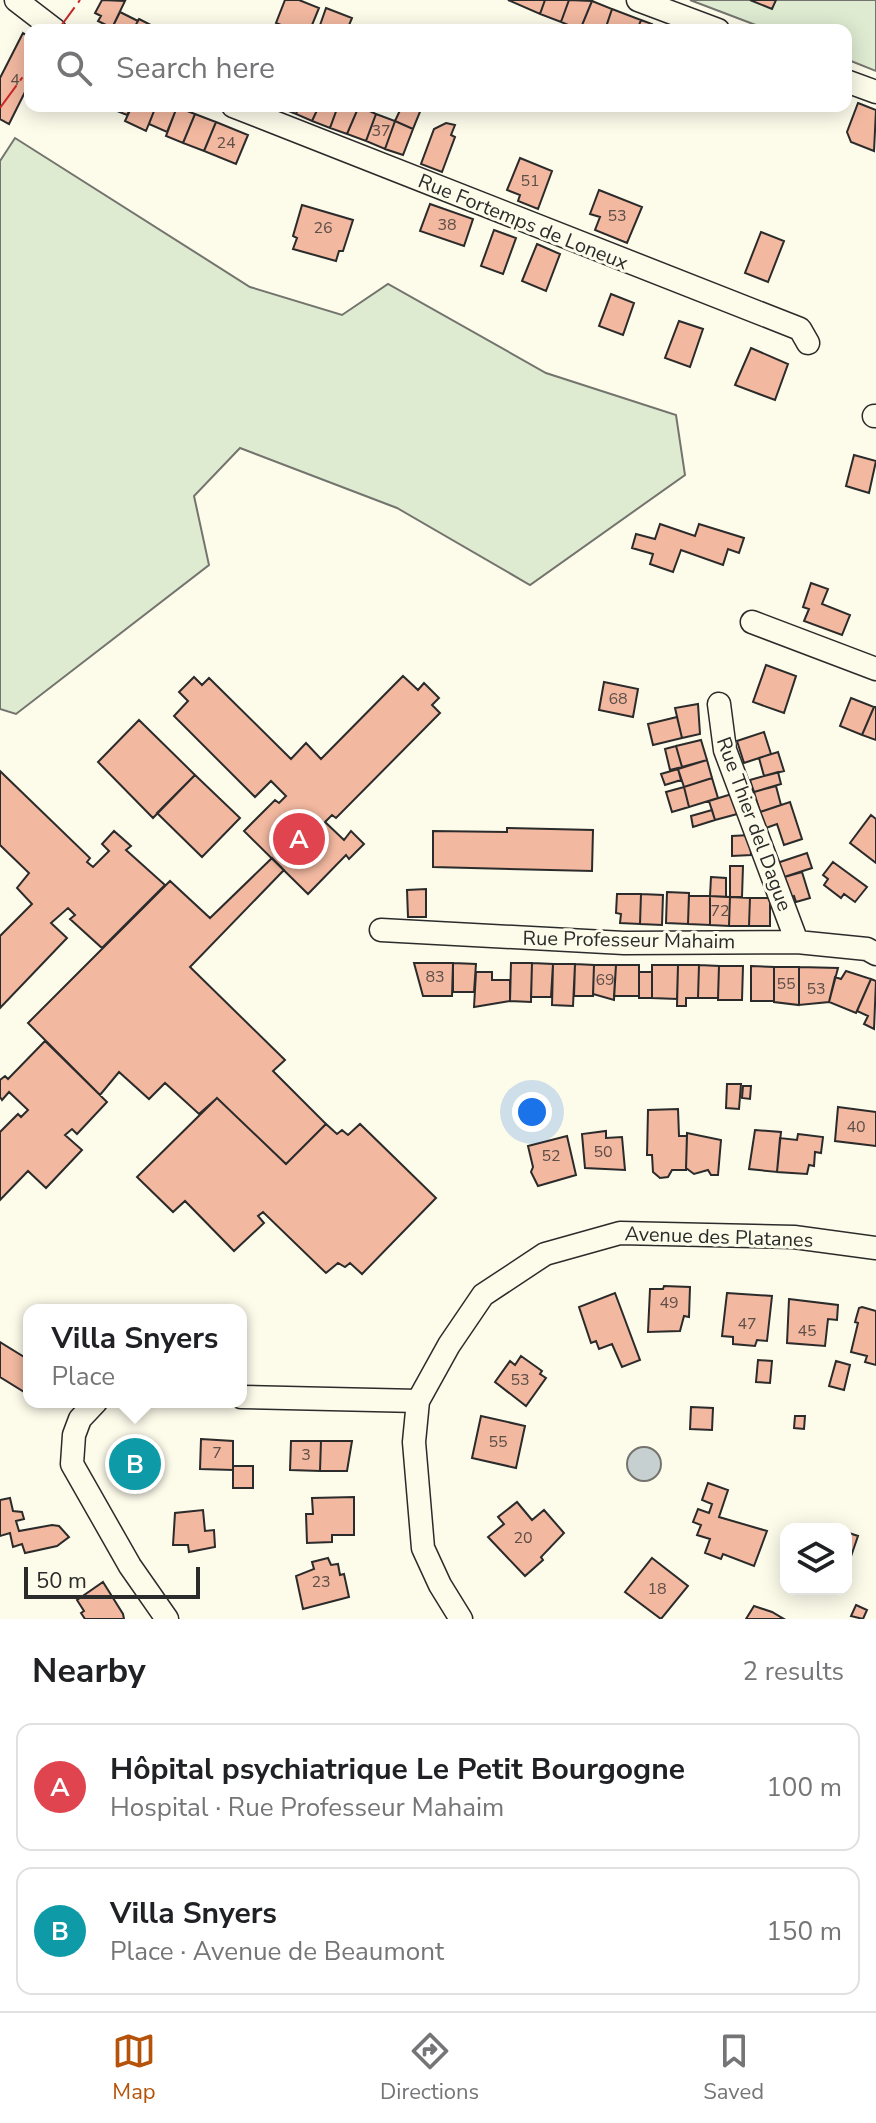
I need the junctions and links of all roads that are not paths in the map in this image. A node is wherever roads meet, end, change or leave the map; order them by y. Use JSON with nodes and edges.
{"nodes":[{"id":1,"x":16,"y":0,"type":"edge"},
{"id":2,"x":638,"y":0,"type":"edge"},
{"id":3,"x":47,"y":24,"type":"edge"},
{"id":4,"x":702,"y":24,"type":"edge"},
{"id":5,"x":852,"y":83,"type":"edge"},
{"id":6,"x":876,"y":92,"type":"edge"},
{"id":7,"x":248,"y":112,"type":"edge"},
{"id":8,"x":808,"y":343,"type":"dead end"},
{"id":9,"x":752,"y":622,"type":"dead end"},
{"id":10,"x":876,"y":669,"type":"edge"},
{"id":11,"x":719,"y":704,"type":"dead end"},
{"id":12,"x":381,"y":930,"type":"dead end"},
{"id":13,"x":797,"y":942,"type":"junction"},
{"id":14,"x":873,"y":947,"type":"edge"},
{"id":15,"x":876,"y":1248,"type":"edge"},
{"id":16,"x":247,"y":1397,"type":"edge"},
{"id":17,"x":418,"y":1401,"type":"junction"},
{"id":18,"x":90,"y":1408,"type":"edge"},
{"id":19,"x":167,"y":1619,"type":"edge"},
{"id":20,"x":461,"y":1619,"type":"edge"}],
"edges":[{"from":1,"to":3,"type":"street"},
{"from":2,"to":4,"type":"street"},
{"from":5,"to":6,"type":"street"},
{"from":7,"to":8,"type":"street","name":"Rue Fortemps de Loneux"},
{"from":9,"to":10,"type":"street"},
{"from":11,"to":13,"type":"street","name":"Rue Thier del Dague"},
{"from":12,"to":13,"type":"street","name":"Rue Professeur Mahaim"},
{"from":13,"to":14,"type":"street","name":"Rue Professeur Mahaim"},
{"from":15,"to":17,"type":"street","name":"Avenue des Platanes"},
{"from":16,"to":17,"type":"street"},
{"from":17,"to":20,"type":"street","name":"Avenue des Platanes"},
{"from":18,"to":19,"type":"street"}]}
